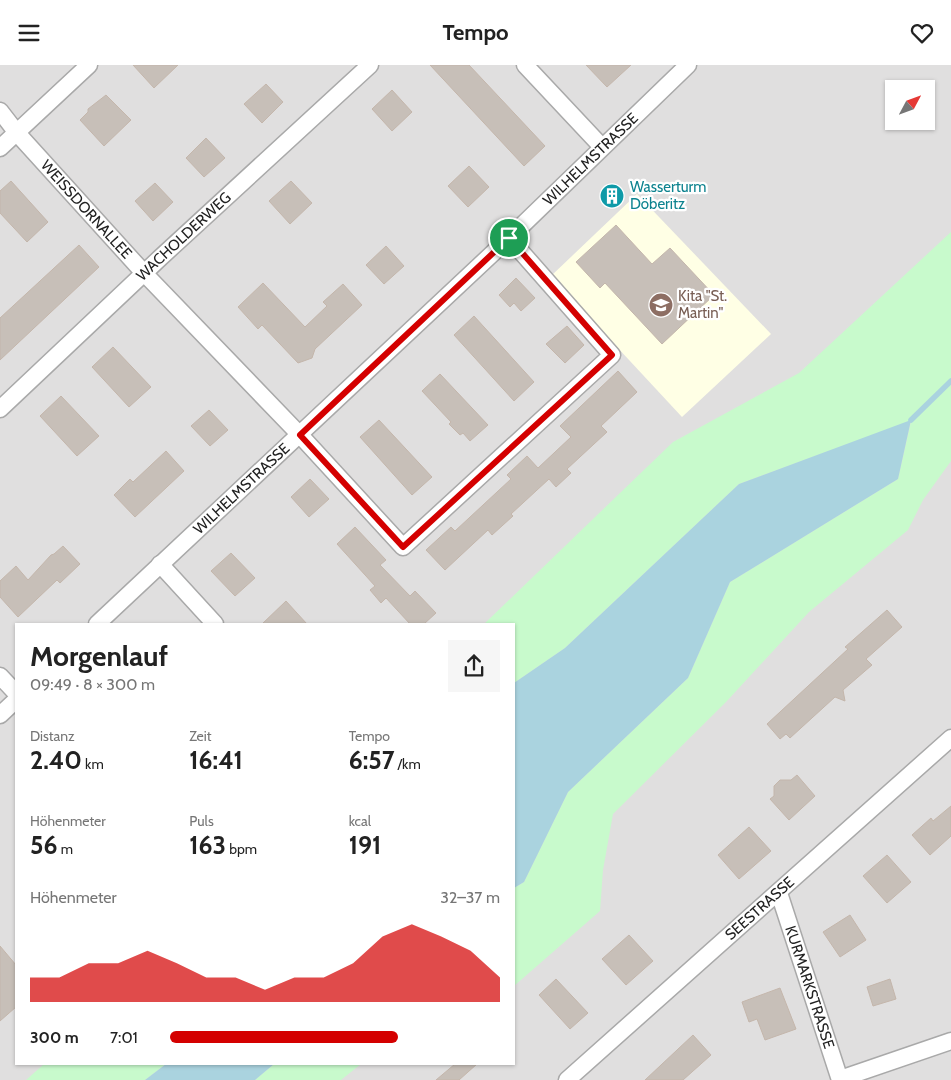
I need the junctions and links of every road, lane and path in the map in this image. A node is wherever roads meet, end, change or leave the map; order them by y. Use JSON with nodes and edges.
{"nodes":[{"id":1,"x":89,"y":65,"type":"edge"},
{"id":2,"x":370,"y":65,"type":"edge"},
{"id":3,"x":525,"y":65,"type":"edge"},
{"id":4,"x":688,"y":65,"type":"edge"},
{"id":5,"x":0,"y":111,"type":"edge"},
{"id":6,"x":17,"y":133,"type":"junction"},
{"id":7,"x":602,"y":147,"type":"junction"},
{"id":8,"x":0,"y":148,"type":"edge"},
{"id":9,"x":509,"y":238,"type":"junction"},
{"id":10,"x":144,"y":273,"type":"junction"},
{"id":11,"x":0,"y":409,"type":"edge"},
{"id":12,"x":300,"y":435,"type":"junction"},
{"id":13,"x":160,"y":564,"type":"junction"},
{"id":14,"x":98,"y":623,"type":"edge"},
{"id":15,"x":214,"y":623,"type":"edge"},
{"id":16,"x":0,"y":676,"type":"edge"},
{"id":17,"x":15,"y":692,"type":"edge"},
{"id":18,"x":15,"y":701,"type":"edge"},
{"id":19,"x":0,"y":715,"type":"edge"},
{"id":20,"x":951,"y":738,"type":"edge"},
{"id":21,"x":779,"y":893,"type":"junction"},
{"id":22,"x":951,"y":1041,"type":"edge"},
{"id":23,"x":567,"y":1080,"type":"edge"},
{"id":24,"x":840,"y":1080,"type":"edge"}],
"edges":[{"from":1,"to":6,"type":"street"},
{"from":2,"to":10,"type":"street","name":"WACHOLDERWEG"},
{"from":3,"to":7,"type":"street"},
{"from":4,"to":7,"type":"street","name":"WILHELMSTRASSE"},
{"from":5,"to":6,"type":"street","name":"WEISSDORNALLEE"},
{"from":6,"to":8,"type":"street"},
{"from":6,"to":10,"type":"street","name":"WEISSDORNALLEE"},
{"from":7,"to":9,"type":"street","name":"WILHELMSTRASSE"},
{"from":9,"to":12,"type":"street","name":"WILHELMSTRASSE"},
{"from":9,"to":12,"type":"street","name":"WEISSDORNALLEE"},
{"from":10,"to":11,"type":"street","name":"WACHOLDERWEG"},
{"from":10,"to":12,"type":"street","name":"WEISSDORNALLEE"},
{"from":12,"to":13,"type":"street","name":"WILHELMSTRASSE"},
{"from":13,"to":14,"type":"street","name":"WILHELMSTRASSE"},
{"from":13,"to":15,"type":"street"},
{"from":16,"to":17,"type":"street"},
{"from":18,"to":19,"type":"street"},
{"from":20,"to":21,"type":"street","name":"SEESTRASSE"},
{"from":21,"to":23,"type":"street","name":"SEESTRASSE"},
{"from":21,"to":24,"type":"street","name":"KURMARKSTRASSE"},
{"from":22,"to":24,"type":"street"}]}
